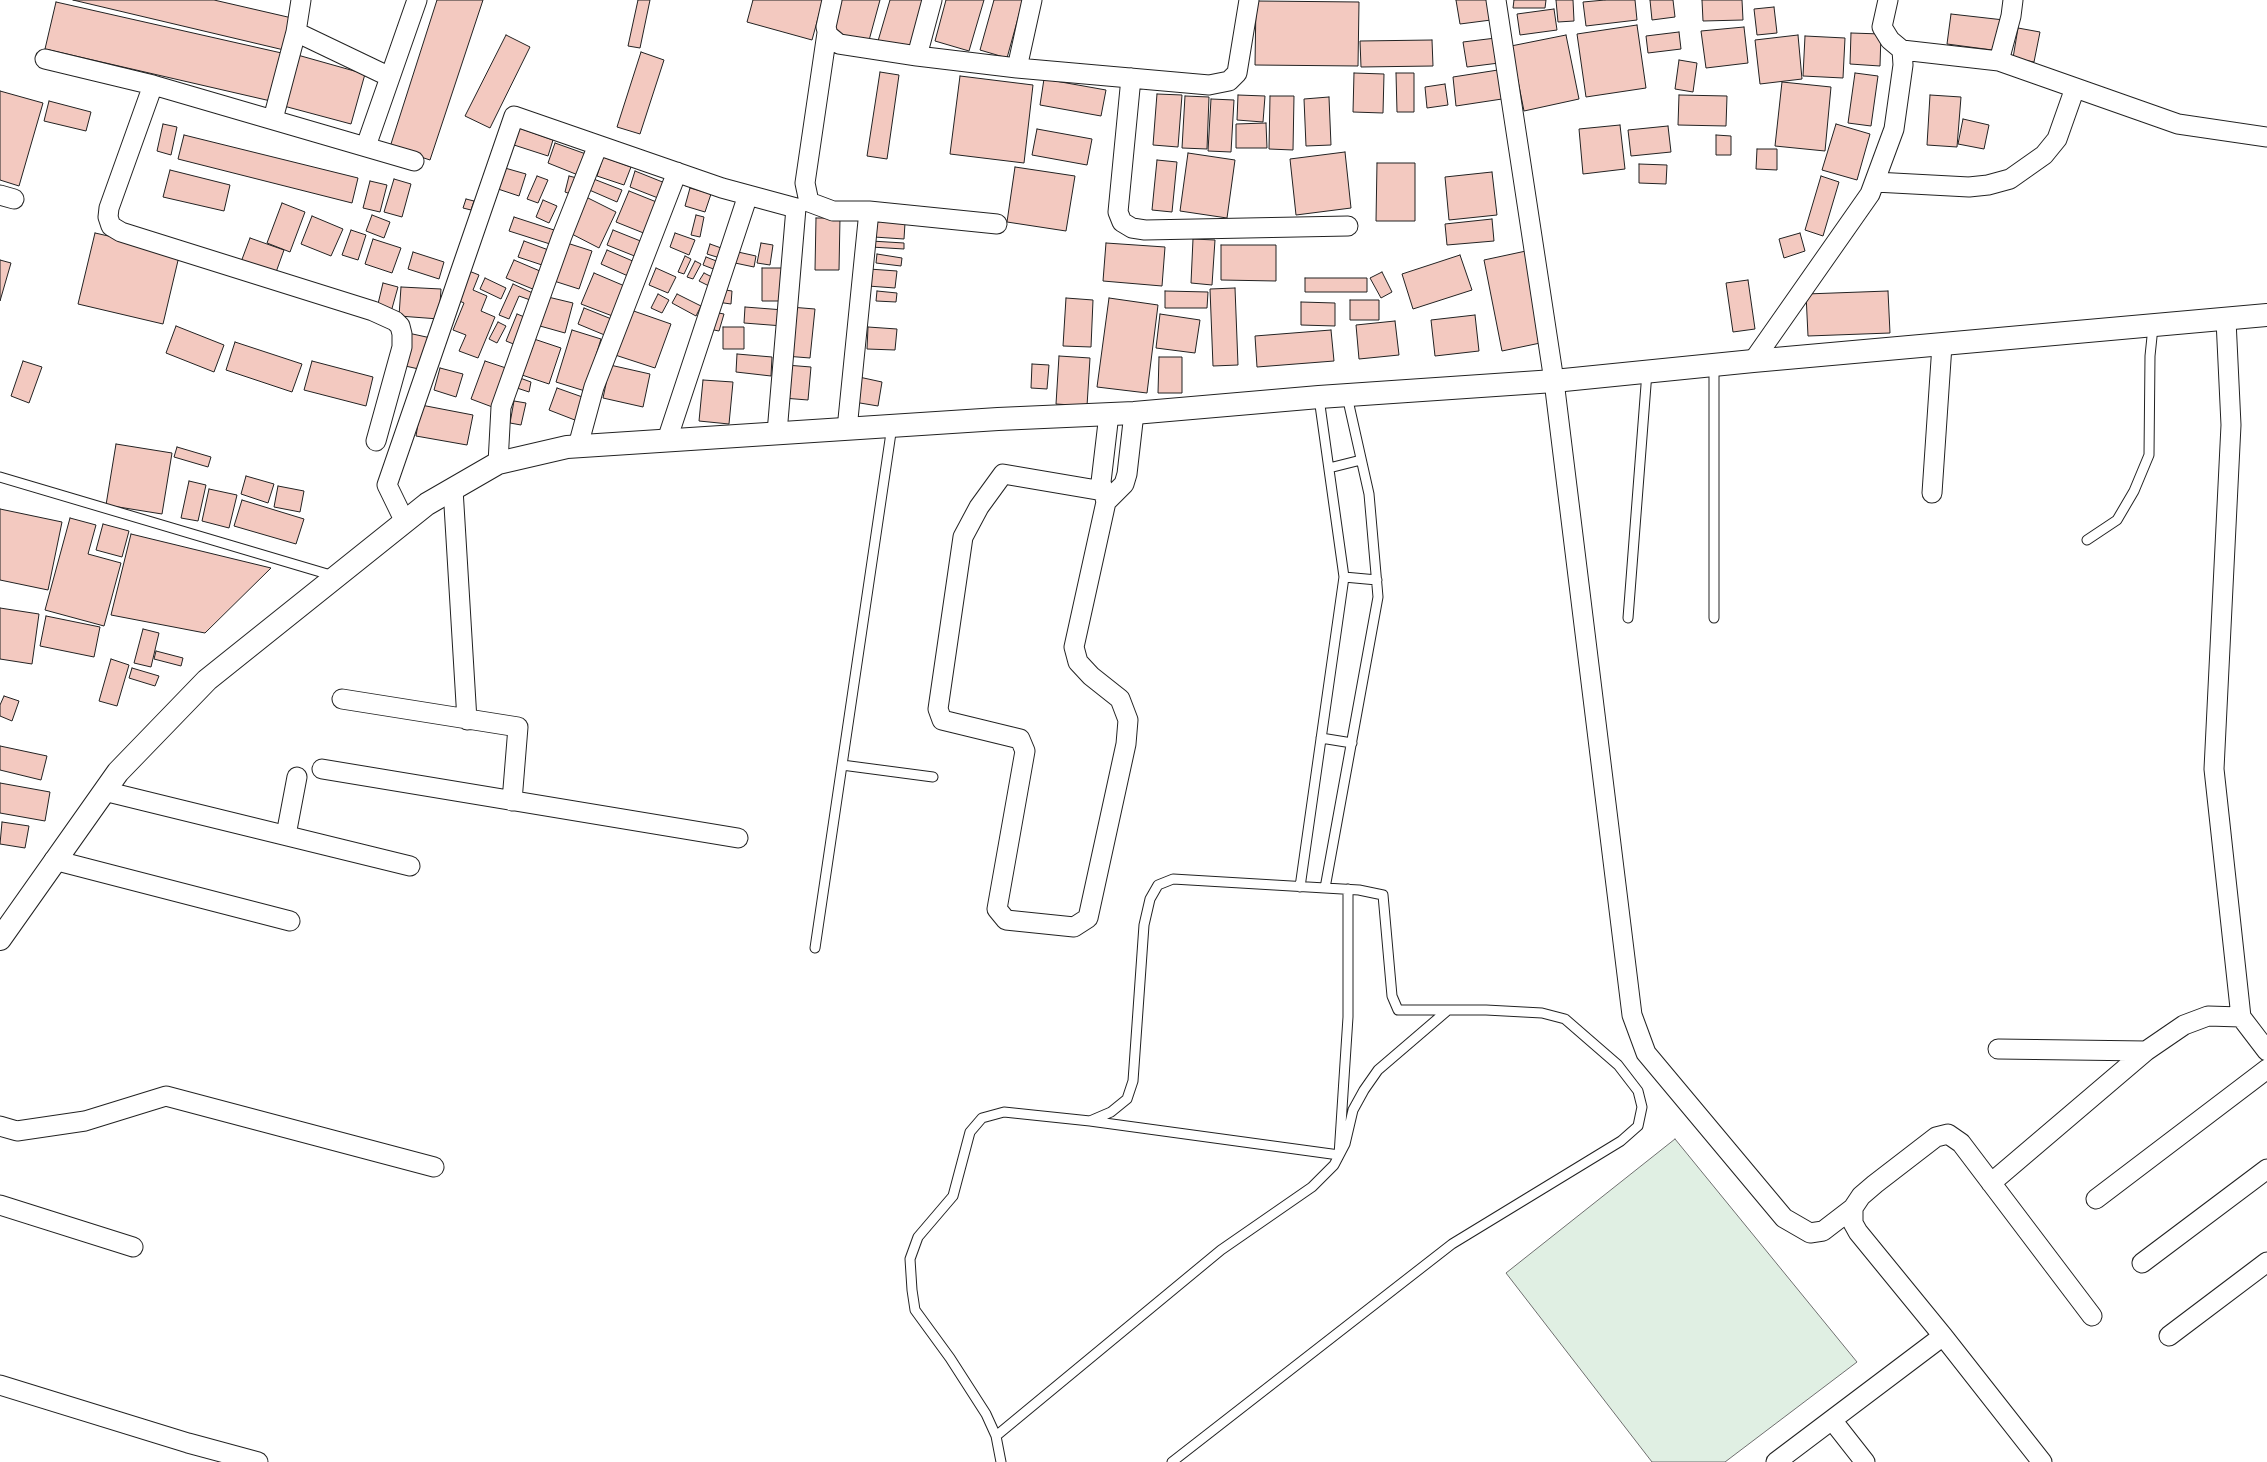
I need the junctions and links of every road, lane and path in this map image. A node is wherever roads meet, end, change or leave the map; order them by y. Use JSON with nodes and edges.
{"nodes":[{"id":1,"x":301,"y":0,"type":"edge"},
{"id":2,"x":417,"y":0,"type":"edge"},
{"id":3,"x":832,"y":0,"type":"edge"},
{"id":4,"x":932,"y":0,"type":"edge"},
{"id":5,"x":1032,"y":0,"type":"edge"},
{"id":6,"x":1249,"y":0,"type":"edge"},
{"id":7,"x":1496,"y":0,"type":"edge"},
{"id":8,"x":1888,"y":0,"type":"edge"},
{"id":9,"x":2012,"y":0,"type":"edge"},
{"id":10,"x":296,"y":32,"type":"junction"},
{"id":11,"x":827,"y":33,"type":"junction"},
{"id":12,"x":1902,"y":50,"type":"junction"},
{"id":13,"x":917,"y":56,"type":"junction"},
{"id":14,"x":45,"y":59,"type":"dead end"},
{"id":15,"x":1999,"y":61,"type":"junction"},
{"id":16,"x":1017,"y":68,"type":"junction"},
{"id":17,"x":390,"y":77,"type":"junction"},
{"id":18,"x":1131,"y":78,"type":"junction"},
{"id":19,"x":154,"y":86,"type":"junction"},
{"id":20,"x":2076,"y":88,"type":"junction"},
{"id":21,"x":273,"y":119,"type":"junction"},
{"id":22,"x":2267,"y":138,"type":"edge"},
{"id":23,"x":598,"y":145,"type":"junction"},
{"id":24,"x":366,"y":146,"type":"junction"},
{"id":25,"x":414,"y":161,"type":"dead end"},
{"id":26,"x":677,"y":172,"type":"junction"},
{"id":27,"x":1875,"y":182,"type":"junction"},
{"id":28,"x":748,"y":194,"type":"junction"},
{"id":29,"x":869,"y":211,"type":"junction"},
{"id":30,"x":997,"y":224,"type":"dead end"},
{"id":31,"x":1348,"y":226,"type":"dead end"},
{"id":32,"x":2267,"y":315,"type":"edge"},
{"id":33,"x":2226,"y":320,"type":"junction"},
{"id":34,"x":2153,"y":326,"type":"junction"},
{"id":35,"x":1942,"y":345,"type":"junction"},
{"id":36,"x":1753,"y":361,"type":"junction"},
{"id":37,"x":1714,"y":365,"type":"junction"},
{"id":38,"x":1647,"y":372,"type":"junction"},
{"id":39,"x":1554,"y":381,"type":"junction"},
{"id":40,"x":1347,"y":396,"type":"junction"},
{"id":41,"x":1319,"y":397,"type":"junction"},
{"id":42,"x":1134,"y":413,"type":"junction"},
{"id":43,"x":1109,"y":414,"type":"junction"},
{"id":44,"x":892,"y":426,"type":"junction"},
{"id":45,"x":847,"y":429,"type":"junction"},
{"id":46,"x":777,"y":434,"type":"junction"},
{"id":47,"x":667,"y":440,"type":"junction"},
{"id":48,"x":376,"y":441,"type":"dead end"},
{"id":49,"x":578,"y":446,"type":"junction"},
{"id":50,"x":1361,"y":460,"type":"junction"},
{"id":51,"x":498,"y":463,"type":"junction"},
{"id":52,"x":1329,"y":468,"type":"junction"},
{"id":53,"x":0,"y":477,"type":"edge"},
{"id":54,"x":453,"y":489,"type":"junction"},
{"id":55,"x":1932,"y":493,"type":"dead end"},
{"id":56,"x":1104,"y":497,"type":"junction"},
{"id":57,"x":405,"y":522,"type":"junction"},
{"id":58,"x":2087,"y":540,"type":"dead end"},
{"id":59,"x":336,"y":577,"type":"junction"},
{"id":60,"x":1344,"y":577,"type":"junction"},
{"id":61,"x":1377,"y":580,"type":"junction"},
{"id":62,"x":1628,"y":618,"type":"dead end"},
{"id":63,"x":1714,"y":618,"type":"dead end"},
{"id":64,"x":342,"y":699,"type":"dead end"},
{"id":65,"x":468,"y":720,"type":"junction"},
{"id":66,"x":1321,"y":738,"type":"junction"},
{"id":67,"x":1352,"y":743,"type":"junction"},
{"id":68,"x":842,"y":764,"type":"junction"},
{"id":69,"x":322,"y":768,"type":"dead end"},
{"id":70,"x":297,"y":777,"type":"dead end"},
{"id":71,"x":933,"y":777,"type":"dead end"},
{"id":72,"x":104,"y":791,"type":"junction"},
{"id":73,"x":512,"y":801,"type":"junction"},
{"id":74,"x":286,"y":836,"type":"junction"},
{"id":75,"x":738,"y":838,"type":"dead end"},
{"id":76,"x":54,"y":860,"type":"junction"},
{"id":77,"x":410,"y":866,"type":"dead end"},
{"id":78,"x":1300,"y":887,"type":"junction"},
{"id":79,"x":1325,"y":888,"type":"junction"},
{"id":80,"x":1348,"y":889,"type":"junction"},
{"id":81,"x":290,"y":921,"type":"dead end"},
{"id":82,"x":0,"y":939,"type":"edge"},
{"id":83,"x":816,"y":948,"type":"dead end"},
{"id":84,"x":1448,"y":1010,"type":"junction"},
{"id":85,"x":2241,"y":1017,"type":"junction"},
{"id":86,"x":1998,"y":1049,"type":"dead end"},
{"id":87,"x":2146,"y":1051,"type":"junction"},
{"id":88,"x":2267,"y":1051,"type":"edge"},
{"id":89,"x":2267,"y":1069,"type":"edge"},
{"id":90,"x":1090,"y":1121,"type":"junction"},
{"id":91,"x":0,"y":1126,"type":"edge"},
{"id":92,"x":1339,"y":1155,"type":"junction"},
{"id":93,"x":434,"y":1167,"type":"dead end"},
{"id":94,"x":2267,"y":1169,"type":"edge"},
{"id":95,"x":1991,"y":1182,"type":"junction"},
{"id":96,"x":2096,"y":1199,"type":"dead end"},
{"id":97,"x":0,"y":1205,"type":"edge"},
{"id":98,"x":1853,"y":1208,"type":"junction"},
{"id":99,"x":133,"y":1247,"type":"dead end"},
{"id":100,"x":2267,"y":1262,"type":"edge"},
{"id":101,"x":2142,"y":1263,"type":"dead end"},
{"id":102,"x":2092,"y":1316,"type":"dead end"},
{"id":103,"x":1943,"y":1336,"type":"junction"},
{"id":104,"x":2169,"y":1336,"type":"dead end"},
{"id":105,"x":0,"y":1385,"type":"edge"},
{"id":106,"x":1832,"y":1420,"type":"junction"},
{"id":107,"x":996,"y":1436,"type":"junction"},
{"id":108,"x":258,"y":1462,"type":"edge"},
{"id":109,"x":1001,"y":1462,"type":"edge"},
{"id":110,"x":1172,"y":1462,"type":"edge"},
{"id":111,"x":1776,"y":1462,"type":"edge"},
{"id":112,"x":1865,"y":1462,"type":"edge"},
{"id":113,"x":2042,"y":1462,"type":"edge"}],
"edges":[{"from":1,"to":10,"type":"street"},
{"from":2,"to":17,"type":"street"},
{"from":3,"to":11,"type":"street"},
{"from":4,"to":13,"type":"street"},
{"from":5,"to":16,"type":"street"},
{"from":6,"to":18,"type":"street"},
{"from":7,"to":39,"type":"street"},
{"from":8,"to":12,"type":"street"},
{"from":9,"to":15,"type":"street"},
{"from":10,"to":17,"type":"street"},
{"from":10,"to":21,"type":"street"},
{"from":11,"to":13,"type":"street"},
{"from":11,"to":29,"type":"street"},
{"from":12,"to":15,"type":"street"},
{"from":12,"to":27,"type":"street"},
{"from":13,"to":16,"type":"street"},
{"from":14,"to":19,"type":"street"},
{"from":15,"to":20,"type":"street"},
{"from":16,"to":18,"type":"street"},
{"from":17,"to":24,"type":"street"},
{"from":18,"to":31,"type":"street"},
{"from":19,"to":21,"type":"street"},
{"from":19,"to":48,"type":"street"},
{"from":20,"to":22,"type":"street"},
{"from":20,"to":27,"type":"street"},
{"from":21,"to":24,"type":"street"},
{"from":23,"to":26,"type":"street"},
{"from":23,"to":51,"type":"street"},
{"from":23,"to":57,"type":"street"},
{"from":24,"to":25,"type":"street"},
{"from":26,"to":28,"type":"street"},
{"from":26,"to":49,"type":"street"},
{"from":27,"to":36,"type":"street"},
{"from":28,"to":46,"type":"street"},
{"from":28,"to":47,"type":"street"},
{"from":29,"to":30,"type":"street"},
{"from":29,"to":45,"type":"street"},
{"from":32,"to":33,"type":"street"},
{"from":33,"to":34,"type":"street"},
{"from":33,"to":85,"type":"street"},
{"from":34,"to":35,"type":"street"},
{"from":34,"to":58,"type":"lane"},
{"from":35,"to":36,"type":"street"},
{"from":35,"to":55,"type":"street"},
{"from":36,"to":37,"type":"street"},
{"from":37,"to":38,"type":"street"},
{"from":37,"to":63,"type":"lane"},
{"from":38,"to":39,"type":"street"},
{"from":38,"to":62,"type":"lane"},
{"from":39,"to":40,"type":"street"},
{"from":39,"to":98,"type":"street"},
{"from":40,"to":41,"type":"street"},
{"from":40,"to":50,"type":"lane"},
{"from":41,"to":42,"type":"street"},
{"from":41,"to":52,"type":"lane"},
{"from":42,"to":43,"type":"street"},
{"from":42,"to":56,"type":"street"},
{"from":43,"to":44,"type":"street"},
{"from":43,"to":56,"type":"street"},
{"from":44,"to":45,"type":"street"},
{"from":44,"to":68,"type":"lane"},
{"from":45,"to":46,"type":"street"},
{"from":46,"to":47,"type":"street"},
{"from":47,"to":49,"type":"street"},
{"from":49,"to":51,"type":"street"},
{"from":50,"to":52,"type":"lane"},
{"from":50,"to":61,"type":"lane"},
{"from":51,"to":54,"type":"street"},
{"from":52,"to":60,"type":"lane"},
{"from":53,"to":59,"type":"lane"},
{"from":54,"to":57,"type":"street"},
{"from":54,"to":65,"type":"street"},
{"from":56,"to":56,"type":"street"},
{"from":57,"to":59,"type":"street"},
{"from":59,"to":72,"type":"street"},
{"from":60,"to":61,"type":"lane"},
{"from":60,"to":66,"type":"lane"},
{"from":61,"to":67,"type":"lane"},
{"from":64,"to":65,"type":"street"},
{"from":65,"to":73,"type":"street"},
{"from":66,"to":67,"type":"lane"},
{"from":66,"to":78,"type":"lane"},
{"from":67,"to":79,"type":"lane"},
{"from":68,"to":71,"type":"lane"},
{"from":68,"to":83,"type":"lane"},
{"from":69,"to":73,"type":"street"},
{"from":70,"to":74,"type":"street"},
{"from":72,"to":74,"type":"street"},
{"from":72,"to":76,"type":"street"},
{"from":73,"to":75,"type":"street"},
{"from":74,"to":77,"type":"street"},
{"from":76,"to":81,"type":"street"},
{"from":76,"to":82,"type":"street"},
{"from":78,"to":79,"type":"lane"},
{"from":78,"to":90,"type":"lane"},
{"from":79,"to":80,"type":"lane"},
{"from":80,"to":84,"type":"lane"},
{"from":80,"to":92,"type":"lane"},
{"from":84,"to":92,"type":"lane"},
{"from":84,"to":110,"type":"lane"},
{"from":85,"to":87,"type":"street"},
{"from":85,"to":88,"type":"street"},
{"from":86,"to":87,"type":"street"},
{"from":87,"to":95,"type":"street"},
{"from":89,"to":96,"type":"street"},
{"from":90,"to":92,"type":"lane"},
{"from":90,"to":107,"type":"lane"},
{"from":91,"to":93,"type":"street"},
{"from":92,"to":107,"type":"lane"},
{"from":94,"to":101,"type":"street"},
{"from":95,"to":98,"type":"street"},
{"from":95,"to":102,"type":"street"},
{"from":97,"to":99,"type":"street"},
{"from":98,"to":103,"type":"street"},
{"from":100,"to":104,"type":"street"},
{"from":103,"to":106,"type":"street"},
{"from":103,"to":113,"type":"street"},
{"from":105,"to":108,"type":"street"},
{"from":106,"to":111,"type":"street"},
{"from":106,"to":112,"type":"street"},
{"from":107,"to":109,"type":"lane"}]}
